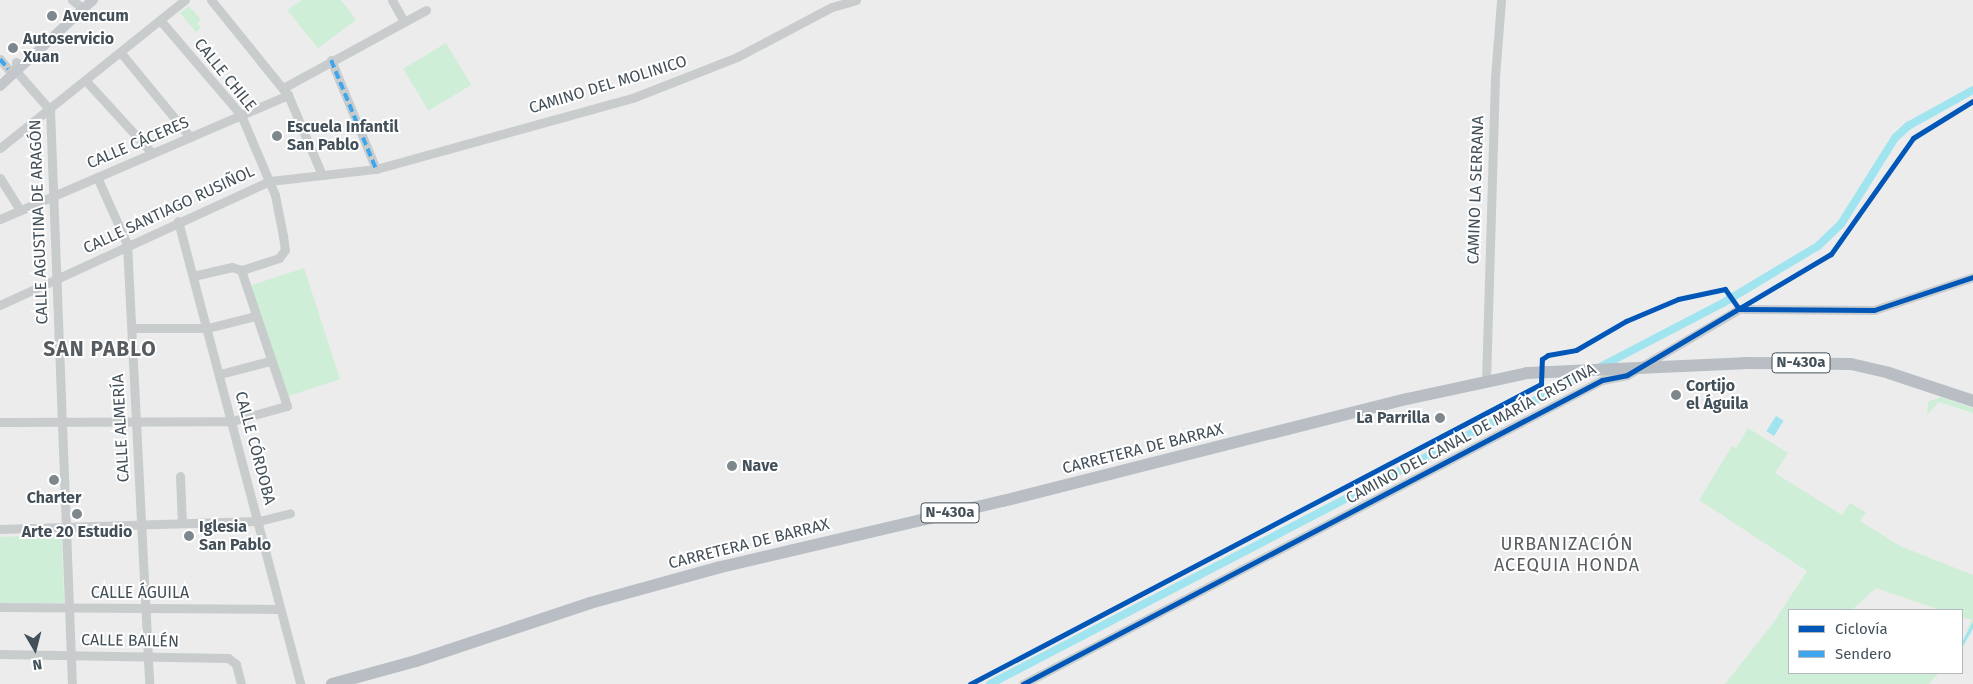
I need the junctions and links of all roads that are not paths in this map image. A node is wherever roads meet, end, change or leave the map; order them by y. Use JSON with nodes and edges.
{"nodes":[{"id":1,"x":93,"y":0,"type":"edge"},
{"id":2,"x":185,"y":0,"type":"edge"},
{"id":3,"x":211,"y":0,"type":"edge"},
{"id":4,"x":392,"y":0,"type":"edge"},
{"id":5,"x":856,"y":0,"type":"edge"},
{"id":6,"x":1501,"y":0,"type":"edge"},
{"id":7,"x":79,"y":3,"type":"edge"},
{"id":8,"x":426,"y":10,"type":"dead end"},
{"id":9,"x":160,"y":20,"type":"junction"},
{"id":10,"x":404,"y":22,"type":"junction"},
{"id":11,"x":121,"y":53,"type":"junction"},
{"id":12,"x":0,"y":59,"type":"edge"},
{"id":13,"x":331,"y":60,"type":"junction"},
{"id":14,"x":13,"y":67,"type":"junction"},
{"id":15,"x":0,"y":76,"type":"edge"},
{"id":16,"x":86,"y":81,"type":"junction"},
{"id":17,"x":0,"y":86,"type":"edge"},
{"id":18,"x":286,"y":92,"type":"junction"},
{"id":19,"x":50,"y":110,"type":"junction"},
{"id":20,"x":241,"y":115,"type":"junction"},
{"id":21,"x":502,"y":132,"type":"joint"},
{"id":22,"x":190,"y":137,"type":"junction"},
{"id":23,"x":0,"y":148,"type":"edge"},
{"id":24,"x":152,"y":153,"type":"junction"},
{"id":25,"x":376,"y":169,"type":"junction"},
{"id":26,"x":322,"y":175,"type":"junction"},
{"id":27,"x":97,"y":177,"type":"junction"},
{"id":28,"x":0,"y":178,"type":"edge"},
{"id":29,"x":270,"y":181,"type":"junction"},
{"id":30,"x":53,"y":196,"type":"junction"},
{"id":31,"x":20,"y":210,"type":"junction"},
{"id":32,"x":0,"y":219,"type":"edge"},
{"id":33,"x":178,"y":221,"type":"junction"},
{"id":34,"x":128,"y":244,"type":"junction"},
{"id":35,"x":241,"y":270,"type":"junction"},
{"id":36,"x":193,"y":276,"type":"junction"},
{"id":37,"x":1973,"y":277,"type":"edge"},
{"id":38,"x":56,"y":279,"type":"junction"},
{"id":39,"x":0,"y":305,"type":"edge"},
{"id":40,"x":255,"y":316,"type":"junction"},
{"id":41,"x":132,"y":328,"type":"junction"},
{"id":42,"x":208,"y":328,"type":"junction"},
{"id":43,"x":270,"y":362,"type":"junction"},
{"id":44,"x":1640,"y":367,"type":"junction"},
{"id":45,"x":220,"y":374,"type":"junction"},
{"id":46,"x":1486,"y":381,"type":"junction"},
{"id":47,"x":1973,"y":401,"type":"edge"},
{"id":48,"x":136,"y":420,"type":"junction"},
{"id":49,"x":232,"y":421,"type":"junction"},
{"id":50,"x":0,"y":422,"type":"edge"},
{"id":51,"x":61,"y":422,"type":"junction"},
{"id":52,"x":180,"y":476,"type":"dead end"},
{"id":53,"x":290,"y":513,"type":"dead end"},
{"id":54,"x":258,"y":521,"type":"junction"},
{"id":55,"x":182,"y":523,"type":"junction"},
{"id":56,"x":141,"y":524,"type":"junction"},
{"id":57,"x":65,"y":527,"type":"junction"},
{"id":58,"x":0,"y":529,"type":"edge"},
{"id":59,"x":0,"y":607,"type":"edge"},
{"id":60,"x":69,"y":608,"type":"junction"},
{"id":61,"x":144,"y":608,"type":"junction"},
{"id":62,"x":280,"y":609,"type":"junction"},
{"id":63,"x":0,"y":654,"type":"edge"},
{"id":64,"x":70,"y":655,"type":"junction"},
{"id":65,"x":146,"y":656,"type":"junction"},
{"id":66,"x":72,"y":684,"type":"edge"},
{"id":67,"x":149,"y":684,"type":"edge"},
{"id":68,"x":241,"y":684,"type":"edge"},
{"id":69,"x":300,"y":684,"type":"edge"},
{"id":70,"x":332,"y":684,"type":"edge"},
{"id":71,"x":1023,"y":684,"type":"edge"}],
"edges":[{"from":1,"to":7,"type":"main road"},
{"from":2,"to":9,"type":"street"},
{"from":3,"to":18,"type":"street"},
{"from":4,"to":10,"type":"street"},
{"from":5,"to":21,"type":"street","name":"CAMINO DEL MOLINICO"},
{"from":6,"to":46,"type":"street","name":"CAMINO LA SERRANA"},
{"from":7,"to":14,"type":"main road"},
{"from":8,"to":10,"type":"street","name":"CALLE CÁCERES"},
{"from":9,"to":11,"type":"street"},
{"from":9,"to":20,"type":"street","name":"CALLE CHILE"},
{"from":10,"to":13,"type":"street","name":"CALLE CÁCERES"},
{"from":11,"to":16,"type":"street"},
{"from":11,"to":22,"type":"street"},
{"from":12,"to":14,"type":"street","name":"CALLE AGUSTINA DE ARAGÓN"},
{"from":13,"to":18,"type":"street","name":"CALLE CÁCERES"},
{"from":13,"to":25,"type":"street"},
{"from":14,"to":15,"type":"main road"},
{"from":14,"to":17,"type":"main road"},
{"from":14,"to":19,"type":"street","name":"CALLE AGUSTINA DE ARAGÓN"},
{"from":16,"to":19,"type":"street"},
{"from":16,"to":24,"type":"street"},
{"from":18,"to":20,"type":"street","name":"CALLE CÁCERES"},
{"from":18,"to":26,"type":"street"},
{"from":19,"to":23,"type":"street"},
{"from":19,"to":30,"type":"street","name":"CALLE AGUSTINA DE ARAGÓN"},
{"from":20,"to":22,"type":"street","name":"CALLE CÁCERES"},
{"from":20,"to":29,"type":"street","name":"CALLE CHILE"},
{"from":21,"to":25,"type":"street","name":"CALLE SANTIAGO RUSIÑOL"},
{"from":22,"to":24,"type":"street","name":"CALLE CÁCERES"},
{"from":24,"to":27,"type":"street","name":"CALLE CÁCERES"},
{"from":25,"to":26,"type":"street","name":"CALLE SANTIAGO RUSIÑOL"},
{"from":26,"to":29,"type":"street","name":"CALLE SANTIAGO RUSIÑOL"},
{"from":27,"to":30,"type":"street","name":"CALLE CÁCERES"},
{"from":27,"to":34,"type":"street","name":"CALLE ALMERÍA"},
{"from":28,"to":31,"type":"street"},
{"from":29,"to":33,"type":"street","name":"CALLE SANTIAGO RUSIÑOL"},
{"from":29,"to":35,"type":"street","name":"CALLE CHILE"},
{"from":30,"to":31,"type":"street","name":"CALLE CÁCERES"},
{"from":30,"to":38,"type":"street","name":"CALLE AGUSTINA DE ARAGÓN"},
{"from":31,"to":32,"type":"street","name":"CALLE CÁCERES"},
{"from":33,"to":34,"type":"street","name":"CALLE SANTIAGO RUSIÑOL"},
{"from":33,"to":36,"type":"street","name":"CALLE CÓRDOBA"},
{"from":34,"to":38,"type":"street","name":"CALLE SANTIAGO RUSIÑOL"},
{"from":34,"to":41,"type":"street","name":"CALLE ALMERÍA"},
{"from":35,"to":36,"type":"street","name":"CALLE CHILE"},
{"from":35,"to":40,"type":"street"},
{"from":36,"to":42,"type":"street","name":"CALLE CÓRDOBA"},
{"from":37,"to":44,"type":"street","name":"CAMINO DEL CANAL DE MARÍA CRISTINA"},
{"from":38,"to":39,"type":"street","name":"CALLE SANTIAGO RUSIÑOL"},
{"from":38,"to":51,"type":"street","name":"CALLE AGUSTINA DE ARAGÓN"},
{"from":40,"to":42,"type":"street"},
{"from":40,"to":43,"type":"street"},
{"from":41,"to":42,"type":"street"},
{"from":41,"to":48,"type":"street","name":"CALLE ALMERÍA"},
{"from":42,"to":45,"type":"street","name":"CALLE CÓRDOBA"},
{"from":43,"to":45,"type":"street"},
{"from":43,"to":49,"type":"street"},
{"from":44,"to":46,"type":"highway","name":"CARRETERA DE BARRAX","number":"N-430a"},
{"from":44,"to":47,"type":"highway","name":"CARRETERA DE BARRAX","number":"N-430a"},
{"from":44,"to":71,"type":"street","name":"CAMINO DEL CANAL DE MARÍA CRISTINA"},
{"from":45,"to":49,"type":"street","name":"CALLE CÓRDOBA"},
{"from":46,"to":70,"type":"highway","name":"CARRETERA DE BARRAX","number":"N-430a"},
{"from":48,"to":49,"type":"street"},
{"from":48,"to":51,"type":"street"},
{"from":48,"to":56,"type":"street","name":"CALLE ALMERÍA"},
{"from":49,"to":54,"type":"street","name":"CALLE CÓRDOBA"},
{"from":50,"to":51,"type":"street"},
{"from":51,"to":57,"type":"street","name":"CALLE AGUSTINA DE ARAGÓN"},
{"from":52,"to":55,"type":"street"},
{"from":53,"to":54,"type":"street"},
{"from":54,"to":55,"type":"street"},
{"from":54,"to":62,"type":"street","name":"CALLE CÓRDOBA"},
{"from":55,"to":56,"type":"street"},
{"from":56,"to":57,"type":"street"},
{"from":56,"to":61,"type":"street","name":"CALLE ALMERÍA"},
{"from":57,"to":58,"type":"street"},
{"from":57,"to":60,"type":"street","name":"CALLE AGUSTINA DE ARAGÓN"},
{"from":59,"to":60,"type":"street","name":"CALLE ÁGUILA"},
{"from":60,"to":61,"type":"street","name":"CALLE ÁGUILA"},
{"from":60,"to":64,"type":"street","name":"CALLE AGUSTINA DE ARAGÓN"},
{"from":61,"to":62,"type":"street","name":"CALLE ÁGUILA"},
{"from":61,"to":65,"type":"street","name":"CALLE ALMERÍA"},
{"from":62,"to":69,"type":"street","name":"CALLE CÓRDOBA"},
{"from":63,"to":64,"type":"street","name":"CALLE BAILÉN"},
{"from":64,"to":65,"type":"street","name":"CALLE BAILÉN"},
{"from":64,"to":66,"type":"street","name":"CALLE AGUSTINA DE ARAGÓN"},
{"from":65,"to":67,"type":"street","name":"CALLE ALMERÍA"},
{"from":65,"to":68,"type":"street","name":"CALLE BAILÉN"}]}
